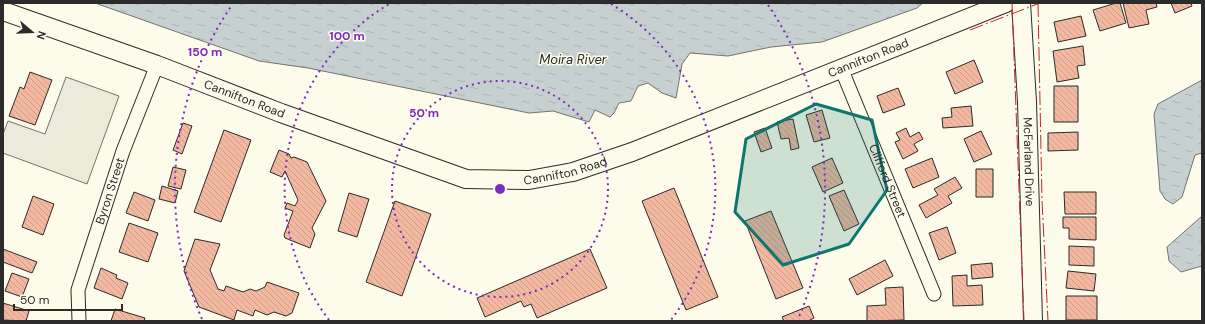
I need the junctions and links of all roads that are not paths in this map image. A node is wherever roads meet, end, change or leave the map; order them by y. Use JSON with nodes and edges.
{"nodes":[{"id":1,"x":1006,"y":3,"type":"edge"},
{"id":2,"x":1021,"y":3,"type":"edge"},
{"id":3,"x":3,"y":11,"type":"edge"},
{"id":4,"x":157,"y":65,"type":"junction"},
{"id":5,"x":842,"y":68,"type":"junction"},
{"id":6,"x":934,"y":294,"type":"dead end"},
{"id":7,"x":79,"y":321,"type":"edge"},
{"id":8,"x":1033,"y":321,"type":"edge"}],
"edges":[{"from":1,"to":5,"type":"main road","name":"Cannifton Road"},
{"from":2,"to":8,"type":"main road","name":"McFarland Drive"},
{"from":3,"to":4,"type":"main road","name":"Cannifton Road"},
{"from":4,"to":5,"type":"main road","name":"Cannifton Road"},
{"from":4,"to":7,"type":"street","name":"Byron Street"},
{"from":5,"to":6,"type":"street","name":"Clifford Street"}]}
